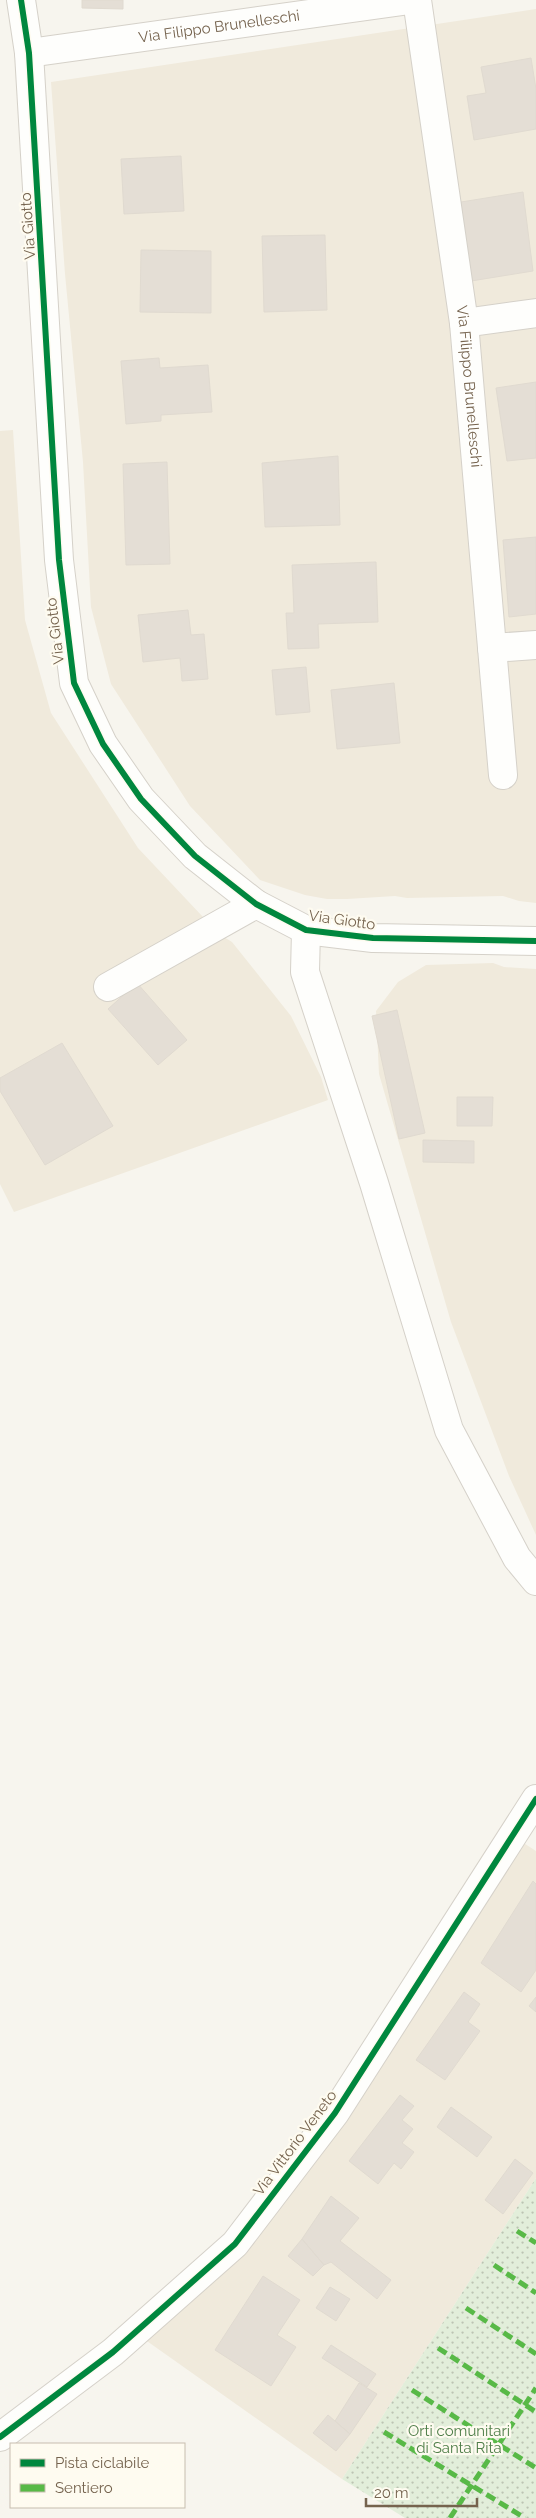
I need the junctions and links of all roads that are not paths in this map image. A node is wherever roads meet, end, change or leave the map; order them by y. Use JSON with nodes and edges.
{"nodes":[{"id":1,"x":21,"y":0,"type":"edge"},
{"id":2,"x":410,"y":0,"type":"edge"},
{"id":3,"x":417,"y":0,"type":"edge"},
{"id":4,"x":29,"y":53,"type":"junction"},
{"id":5,"x":536,"y":313,"type":"edge"},
{"id":6,"x":464,"y":323,"type":"junction"},
{"id":7,"x":536,"y":645,"type":"edge"},
{"id":8,"x":492,"y":648,"type":"junction"},
{"id":9,"x":503,"y":775,"type":"dead end"},
{"id":10,"x":256,"y":904,"type":"junction"},
{"id":11,"x":306,"y":930,"type":"junction"},
{"id":12,"x":536,"y":941,"type":"edge"},
{"id":13,"x":108,"y":987,"type":"dead end"},
{"id":14,"x":536,"y":1581,"type":"edge"},
{"id":15,"x":536,"y":1799,"type":"edge"},
{"id":16,"x":0,"y":2436,"type":"edge"}],
"edges":[{"from":1,"to":4,"type":"street","name":"Via Giotto"},
{"from":2,"to":4,"type":"street","name":"Via Filippo Brunelleschi"},
{"from":3,"to":6,"type":"street","name":"Via Filippo Brunelleschi"},
{"from":4,"to":10,"type":"street","name":"Via Giotto"},
{"from":5,"to":6,"type":"street"},
{"from":6,"to":8,"type":"street","name":"Via Filippo Brunelleschi"},
{"from":7,"to":8,"type":"street"},
{"from":8,"to":9,"type":"street","name":"Via Filippo Brunelleschi"},
{"from":10,"to":11,"type":"street","name":"Via Giotto"},
{"from":10,"to":13,"type":"street"},
{"from":11,"to":12,"type":"street","name":"Via Giotto"},
{"from":11,"to":14,"type":"street"},
{"from":15,"to":16,"type":"street","name":"Via Vittorio Veneto"}]}
